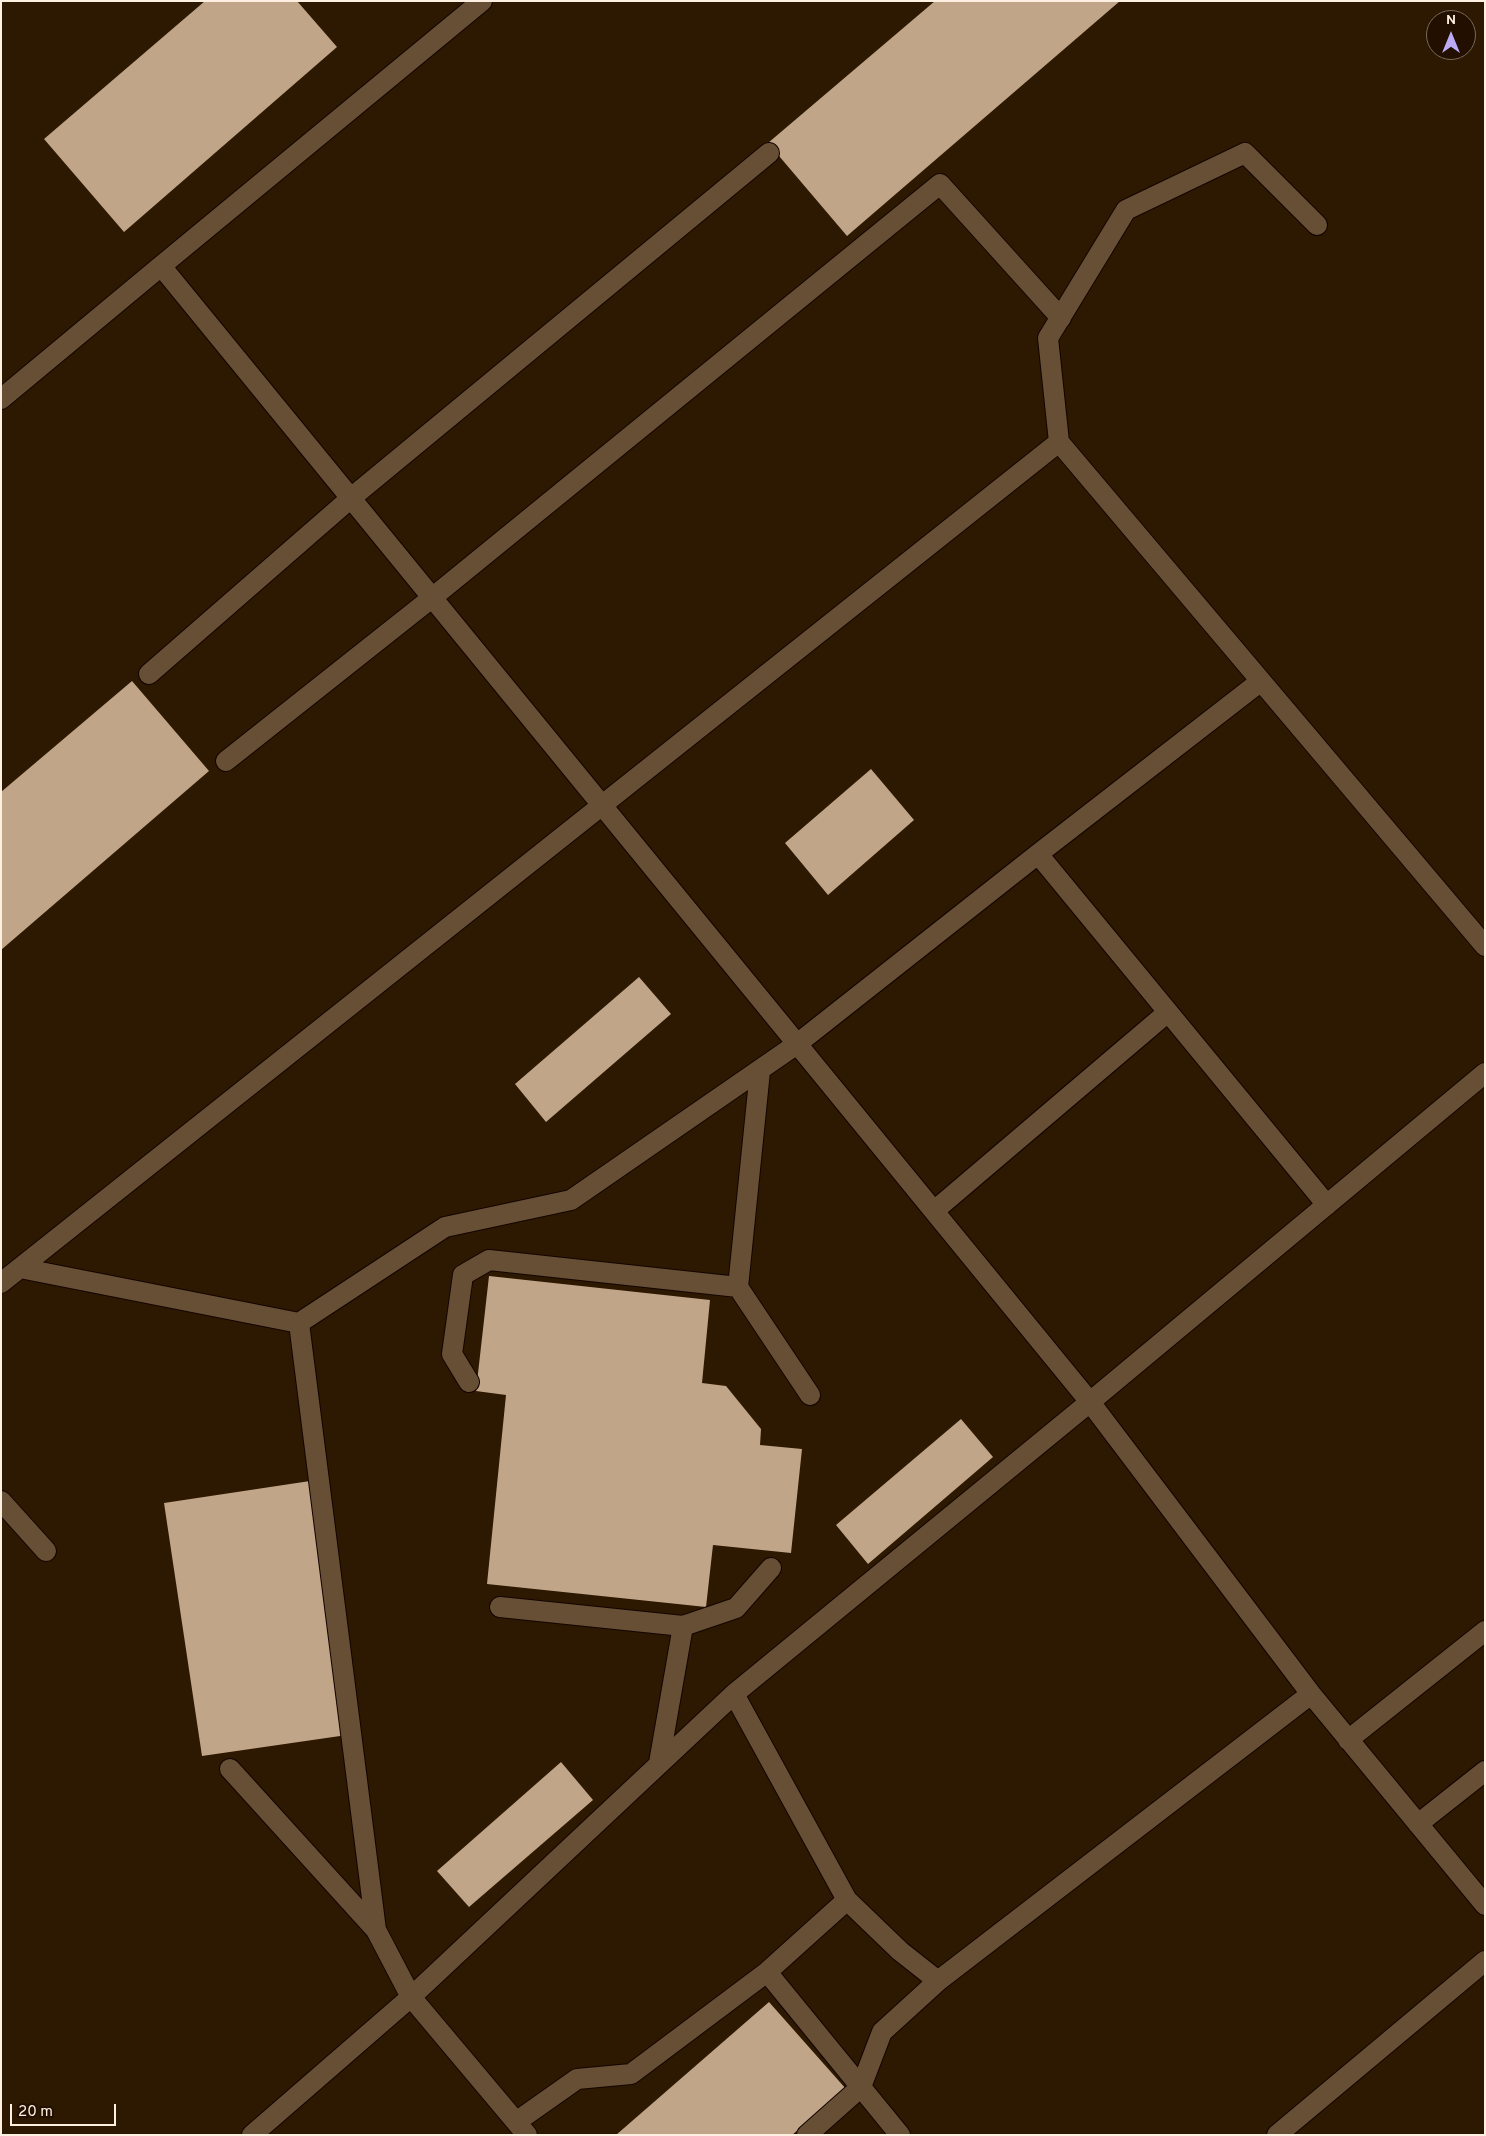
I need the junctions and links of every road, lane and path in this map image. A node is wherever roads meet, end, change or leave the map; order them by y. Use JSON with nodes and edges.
{"nodes":[{"id":1,"x":482,"y":1,"type":"edge"},
{"id":2,"x":769,"y":153,"type":"dead end"},
{"id":3,"x":1317,"y":225,"type":"dead end"},
{"id":4,"x":161,"y":266,"type":"junction"},
{"id":5,"x":1060,"y":318,"type":"junction"},
{"id":6,"x":1,"y":399,"type":"edge"},
{"id":7,"x":1059,"y":442,"type":"junction"},
{"id":8,"x":351,"y":498,"type":"junction"},
{"id":9,"x":433,"y":597,"type":"junction"},
{"id":10,"x":149,"y":674,"type":"dead end"},
{"id":11,"x":1261,"y":681,"type":"junction"},
{"id":12,"x":226,"y":761,"type":"dead end"},
{"id":13,"x":602,"y":804,"type":"junction"},
{"id":14,"x":1038,"y":854,"type":"junction"},
{"id":15,"x":1485,"y":946,"type":"edge"},
{"id":16,"x":1168,"y":1012,"type":"junction"},
{"id":17,"x":797,"y":1044,"type":"junction"},
{"id":18,"x":760,"y":1071,"type":"junction"},
{"id":19,"x":1485,"y":1073,"type":"edge"},
{"id":20,"x":1326,"y":1205,"type":"junction"},
{"id":21,"x":934,"y":1210,"type":"junction"},
{"id":22,"x":20,"y":1268,"type":"junction"},
{"id":23,"x":1,"y":1283,"type":"edge"},
{"id":24,"x":738,"y":1287,"type":"junction"},
{"id":25,"x":298,"y":1323,"type":"junction"},
{"id":26,"x":469,"y":1382,"type":"dead end"},
{"id":27,"x":810,"y":1395,"type":"dead end"},
{"id":28,"x":1090,"y":1402,"type":"junction"},
{"id":29,"x":1,"y":1501,"type":"edge"},
{"id":30,"x":46,"y":1551,"type":"dead end"},
{"id":31,"x":771,"y":1568,"type":"dead end"},
{"id":32,"x":500,"y":1607,"type":"dead end"},
{"id":33,"x":683,"y":1626,"type":"junction"},
{"id":34,"x":1485,"y":1631,"type":"edge"},
{"id":35,"x":734,"y":1694,"type":"junction"},
{"id":36,"x":1311,"y":1694,"type":"junction"},
{"id":37,"x":1348,"y":1740,"type":"junction"},
{"id":38,"x":659,"y":1763,"type":"junction"},
{"id":39,"x":230,"y":1769,"type":"dead end"},
{"id":40,"x":1485,"y":1771,"type":"edge"},
{"id":41,"x":1418,"y":1824,"type":"junction"},
{"id":42,"x":847,"y":1900,"type":"junction"},
{"id":43,"x":1485,"y":1905,"type":"edge"},
{"id":44,"x":376,"y":1930,"type":"junction"},
{"id":45,"x":1485,"y":1961,"type":"edge"},
{"id":46,"x":767,"y":1972,"type":"junction"},
{"id":47,"x":938,"y":1981,"type":"junction"},
{"id":48,"x":411,"y":1997,"type":"junction"},
{"id":49,"x":861,"y":2087,"type":"junction"},
{"id":50,"x":522,"y":2128,"type":"edge"},
{"id":51,"x":1284,"y":2133,"type":"edge"},
{"id":52,"x":252,"y":2135,"type":"edge"},
{"id":53,"x":807,"y":2135,"type":"edge"},
{"id":54,"x":900,"y":2135,"type":"edge"}],
"edges":[{"from":1,"to":4,"type":"lane"},
{"from":2,"to":8,"type":"lane"},
{"from":3,"to":5,"type":"lane"},
{"from":4,"to":6,"type":"lane"},
{"from":4,"to":8,"type":"lane"},
{"from":5,"to":7,"type":"lane"},
{"from":5,"to":9,"type":"lane"},
{"from":7,"to":11,"type":"lane"},
{"from":7,"to":13,"type":"lane"},
{"from":8,"to":9,"type":"lane"},
{"from":8,"to":10,"type":"lane"},
{"from":9,"to":12,"type":"lane"},
{"from":9,"to":13,"type":"lane"},
{"from":11,"to":14,"type":"lane"},
{"from":11,"to":15,"type":"lane"},
{"from":13,"to":17,"type":"lane"},
{"from":13,"to":22,"type":"lane"},
{"from":14,"to":16,"type":"lane"},
{"from":14,"to":17,"type":"lane"},
{"from":16,"to":20,"type":"lane"},
{"from":16,"to":21,"type":"lane"},
{"from":17,"to":18,"type":"lane"},
{"from":17,"to":21,"type":"lane"},
{"from":18,"to":24,"type":"lane"},
{"from":18,"to":25,"type":"lane"},
{"from":19,"to":20,"type":"lane"},
{"from":20,"to":28,"type":"lane"},
{"from":21,"to":28,"type":"lane"},
{"from":22,"to":23,"type":"lane"},
{"from":22,"to":25,"type":"lane"},
{"from":24,"to":26,"type":"lane"},
{"from":24,"to":27,"type":"lane"},
{"from":25,"to":44,"type":"lane"},
{"from":28,"to":35,"type":"lane"},
{"from":28,"to":36,"type":"lane"},
{"from":29,"to":30,"type":"lane"},
{"from":31,"to":33,"type":"lane"},
{"from":32,"to":33,"type":"lane"},
{"from":33,"to":38,"type":"lane"},
{"from":34,"to":37,"type":"lane"},
{"from":35,"to":38,"type":"lane"},
{"from":35,"to":42,"type":"lane"},
{"from":36,"to":37,"type":"lane"},
{"from":36,"to":47,"type":"lane"},
{"from":37,"to":41,"type":"lane"},
{"from":38,"to":48,"type":"lane"},
{"from":39,"to":44,"type":"lane"},
{"from":40,"to":41,"type":"lane"},
{"from":41,"to":43,"type":"lane"},
{"from":42,"to":46,"type":"lane"},
{"from":42,"to":47,"type":"lane"},
{"from":44,"to":48,"type":"lane"},
{"from":45,"to":51,"type":"lane"},
{"from":46,"to":49,"type":"lane"},
{"from":46,"to":50,"type":"lane"},
{"from":47,"to":49,"type":"lane"},
{"from":48,"to":50,"type":"lane"},
{"from":48,"to":52,"type":"lane"},
{"from":49,"to":53,"type":"lane"},
{"from":49,"to":54,"type":"lane"}]}
